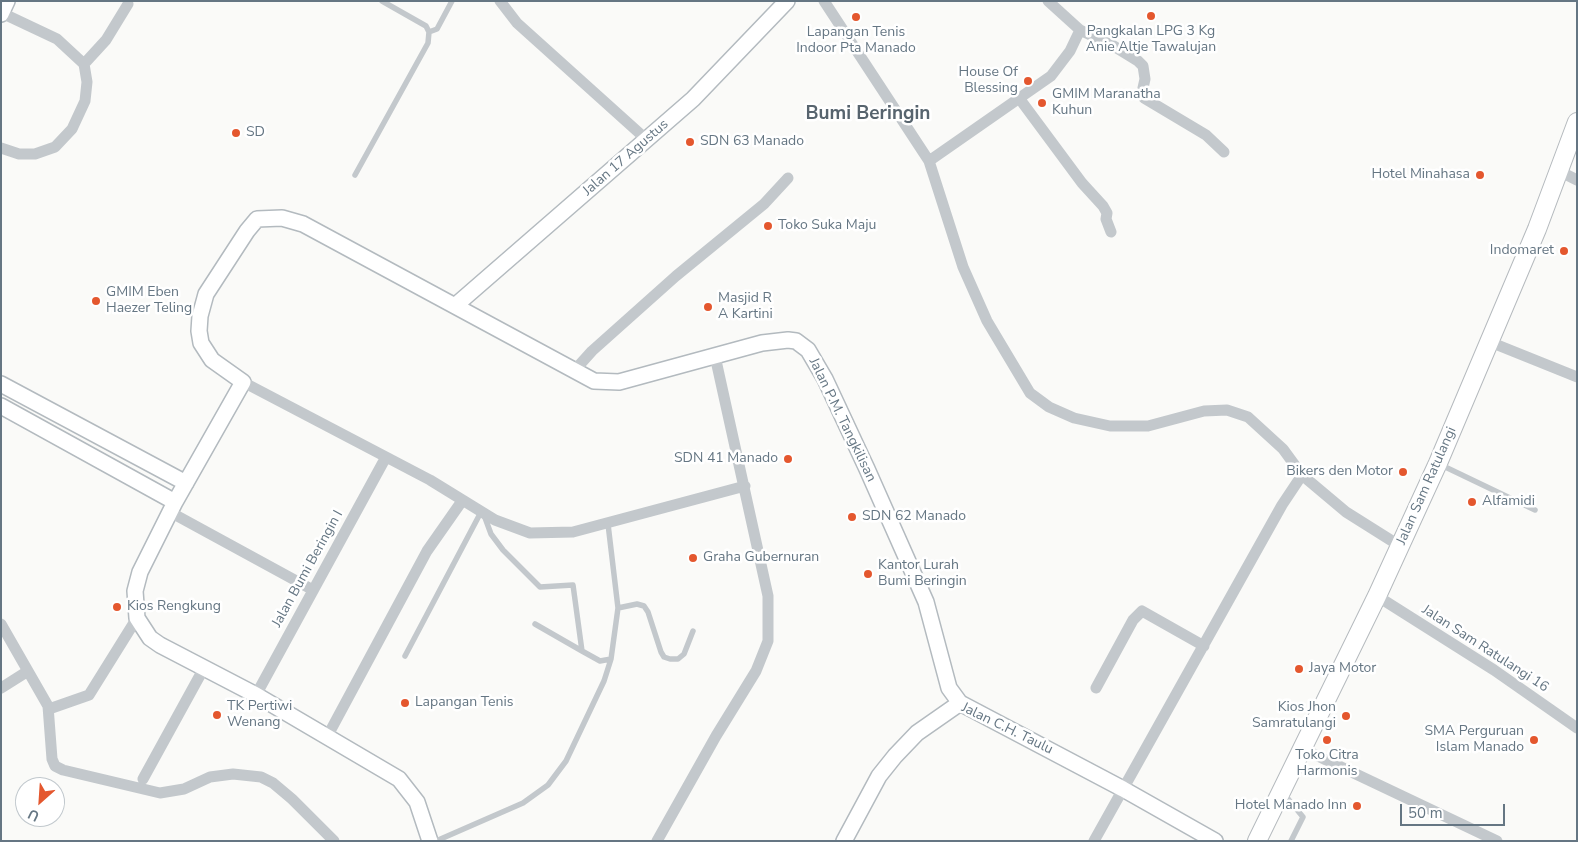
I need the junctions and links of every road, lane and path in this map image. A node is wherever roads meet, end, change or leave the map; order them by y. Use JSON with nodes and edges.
{"nodes":[{"id":1,"x":6,"y":1,"type":"edge"},
{"id":2,"x":382,"y":1,"type":"edge"},
{"id":3,"x":452,"y":1,"type":"edge"},
{"id":4,"x":500,"y":1,"type":"edge"},
{"id":5,"x":787,"y":1,"type":"edge"},
{"id":6,"x":824,"y":1,"type":"edge"},
{"id":7,"x":1048,"y":1,"type":"edge"},
{"id":8,"x":128,"y":4,"type":"dead end"},
{"id":9,"x":2,"y":13,"type":"edge"},
{"id":10,"x":1080,"y":30,"type":"junction"},
{"id":11,"x":429,"y":32,"type":"junction"},
{"id":12,"x":84,"y":64,"type":"junction"},
{"id":13,"x":1019,"y":98,"type":"junction"},
{"id":14,"x":1577,"y":122,"type":"edge"},
{"id":15,"x":647,"y":140,"type":"junction"},
{"id":16,"x":1,"y":148,"type":"edge"},
{"id":17,"x":1224,"y":152,"type":"dead end"},
{"id":18,"x":929,"y":161,"type":"junction"},
{"id":19,"x":1559,"y":171,"type":"junction"},
{"id":20,"x":355,"y":174,"type":"dead end"},
{"id":21,"x":788,"y":178,"type":"dead end"},
{"id":22,"x":1577,"y":180,"type":"edge"},
{"id":23,"x":1111,"y":232,"type":"dead end"},
{"id":24,"x":456,"y":306,"type":"junction"},
{"id":25,"x":1490,"y":342,"type":"junction"},
{"id":26,"x":715,"y":356,"type":"junction"},
{"id":27,"x":574,"y":371,"type":"junction"},
{"id":28,"x":1577,"y":377,"type":"edge"},
{"id":29,"x":243,"y":382,"type":"junction"},
{"id":30,"x":1,"y":384,"type":"edge"},
{"id":31,"x":17,"y":394,"type":"junction"},
{"id":32,"x":5,"y":408,"type":"edge"},
{"id":33,"x":109,"y":443,"type":"junction"},
{"id":34,"x":386,"y":457,"type":"junction"},
{"id":35,"x":100,"y":460,"type":"junction"},
{"id":36,"x":1438,"y":463,"type":"junction"},
{"id":37,"x":1302,"y":475,"type":"junction"},
{"id":38,"x":186,"y":483,"type":"junction"},
{"id":39,"x":745,"y":486,"type":"junction"},
{"id":40,"x":462,"y":501,"type":"junction"},
{"id":41,"x":173,"y":507,"type":"junction"},
{"id":42,"x":1535,"y":510,"type":"dead end"},
{"id":43,"x":482,"y":513,"type":"junction"},
{"id":44,"x":608,"y":524,"type":"junction"},
{"id":45,"x":1400,"y":546,"type":"junction"},
{"id":46,"x":313,"y":590,"type":"junction"},
{"id":47,"x":1376,"y":596,"type":"junction"},
{"id":48,"x":618,"y":608,"type":"junction"},
{"id":49,"x":137,"y":618,"type":"junction"},
{"id":50,"x":1,"y":624,"type":"edge"},
{"id":51,"x":536,"y":624,"type":"dead end"},
{"id":52,"x":693,"y":630,"type":"dead end"},
{"id":53,"x":1204,"y":646,"type":"junction"},
{"id":54,"x":582,"y":652,"type":"junction"},
{"id":55,"x":405,"y":656,"type":"dead end"},
{"id":56,"x":611,"y":659,"type":"junction"},
{"id":57,"x":204,"y":668,"type":"junction"},
{"id":58,"x":28,"y":671,"type":"junction"},
{"id":59,"x":1,"y":688,"type":"edge"},
{"id":60,"x":1096,"y":688,"type":"dead end"},
{"id":61,"x":256,"y":695,"type":"junction"},
{"id":62,"x":960,"y":703,"type":"junction"},
{"id":63,"x":49,"y":709,"type":"junction"},
{"id":64,"x":1577,"y":728,"type":"edge"},
{"id":65,"x":327,"y":737,"type":"junction"},
{"id":66,"x":1301,"y":748,"type":"junction"},
{"id":67,"x":143,"y":779,"type":"dead end"},
{"id":68,"x":1123,"y":788,"type":"junction"},
{"id":69,"x":1281,"y":790,"type":"junction"},
{"id":70,"x":334,"y":840,"type":"edge"},
{"id":71,"x":430,"y":841,"type":"edge"},
{"id":72,"x":436,"y":841,"type":"edge"},
{"id":73,"x":658,"y":841,"type":"edge"},
{"id":74,"x":844,"y":841,"type":"edge"},
{"id":75,"x":1094,"y":841,"type":"edge"},
{"id":76,"x":1215,"y":841,"type":"edge"},
{"id":77,"x":1257,"y":841,"type":"edge"},
{"id":78,"x":1291,"y":841,"type":"edge"},
{"id":79,"x":1497,"y":841,"type":"edge"}],
"edges":[{"from":1,"to":9,"type":"street"},
{"from":2,"to":11,"type":"lane"},
{"from":3,"to":11,"type":"lane"},
{"from":4,"to":15,"type":"street"},
{"from":5,"to":15,"type":"street","name":"Jalan 17 Agustus"},
{"from":6,"to":18,"type":"street"},
{"from":7,"to":10,"type":"street"},
{"from":8,"to":12,"type":"street"},
{"from":9,"to":12,"type":"street"},
{"from":10,"to":13,"type":"street"},
{"from":10,"to":17,"type":"street"},
{"from":11,"to":20,"type":"lane"},
{"from":12,"to":16,"type":"street"},
{"from":13,"to":18,"type":"street"},
{"from":13,"to":23,"type":"street"},
{"from":14,"to":19,"type":"main road","name":"Jalan Sam Ratulangi"},
{"from":15,"to":24,"type":"street","name":"Jalan 17 Agustus"},
{"from":18,"to":37,"type":"street"},
{"from":19,"to":22,"type":"street"},
{"from":19,"to":25,"type":"main road","name":"Jalan Sam Ratulangi"},
{"from":21,"to":27,"type":"street"},
{"from":24,"to":27,"type":"street","name":"Jalan P.M. Tangkilisan"},
{"from":24,"to":29,"type":"street","name":"Jalan P.M. Tangkilisan"},
{"from":25,"to":28,"type":"street"},
{"from":25,"to":36,"type":"main road","name":"Jalan Sam Ratulangi"},
{"from":26,"to":27,"type":"street","name":"Jalan P.M. Tangkilisan"},
{"from":26,"to":39,"type":"street"},
{"from":26,"to":62,"type":"street","name":"Jalan P.M. Tangkilisan"},
{"from":29,"to":34,"type":"street"},
{"from":29,"to":38,"type":"street"},
{"from":30,"to":31,"type":"street"},
{"from":31,"to":32,"type":"street"},
{"from":31,"to":33,"type":"street"},
{"from":32,"to":35,"type":"street"},
{"from":33,"to":35,"type":"street"},
{"from":33,"to":38,"type":"street"},
{"from":34,"to":40,"type":"street"},
{"from":34,"to":46,"type":"street","name":"Jalan Bumi Beringin I"},
{"from":35,"to":41,"type":"street"},
{"from":36,"to":42,"type":"lane"},
{"from":36,"to":45,"type":"main road","name":"Jalan Sam Ratulangi"},
{"from":37,"to":45,"type":"street"},
{"from":37,"to":53,"type":"street"},
{"from":38,"to":41,"type":"street"},
{"from":39,"to":44,"type":"street"},
{"from":39,"to":73,"type":"street"},
{"from":40,"to":43,"type":"street"},
{"from":40,"to":65,"type":"street"},
{"from":41,"to":46,"type":"street"},
{"from":41,"to":49,"type":"street"},
{"from":43,"to":44,"type":"street"},
{"from":43,"to":54,"type":"lane"},
{"from":43,"to":55,"type":"lane"},
{"from":44,"to":48,"type":"lane"},
{"from":45,"to":47,"type":"main road","name":"Jalan Sam Ratulangi"},
{"from":46,"to":61,"type":"street","name":"Jalan Bumi Beringin I"},
{"from":47,"to":64,"type":"street","name":"Jalan Sam Ratulangi 16"},
{"from":47,"to":66,"type":"main road","name":"Jalan Sam Ratulangi"},
{"from":48,"to":52,"type":"lane"},
{"from":48,"to":56,"type":"lane"},
{"from":49,"to":57,"type":"street"},
{"from":49,"to":63,"type":"street"},
{"from":50,"to":58,"type":"street"},
{"from":51,"to":54,"type":"lane"},
{"from":53,"to":60,"type":"street"},
{"from":53,"to":68,"type":"street"},
{"from":54,"to":56,"type":"lane"},
{"from":56,"to":72,"type":"lane"},
{"from":57,"to":61,"type":"street"},
{"from":57,"to":67,"type":"street"},
{"from":58,"to":59,"type":"street"},
{"from":58,"to":63,"type":"street"},
{"from":61,"to":65,"type":"street"},
{"from":62,"to":68,"type":"street","name":"Jalan C.H. Taulu"},
{"from":62,"to":74,"type":"street","name":"Jalan C.H. Taulu"},
{"from":63,"to":70,"type":"street"},
{"from":65,"to":71,"type":"street"},
{"from":66,"to":69,"type":"main road","name":"Jalan Sam Ratulangi"},
{"from":66,"to":79,"type":"street"},
{"from":68,"to":75,"type":"street"},
{"from":68,"to":76,"type":"street","name":"Jalan C.H. Taulu"},
{"from":69,"to":77,"type":"main road","name":"Jalan Sam Ratulangi"},
{"from":69,"to":78,"type":"lane"}]}
